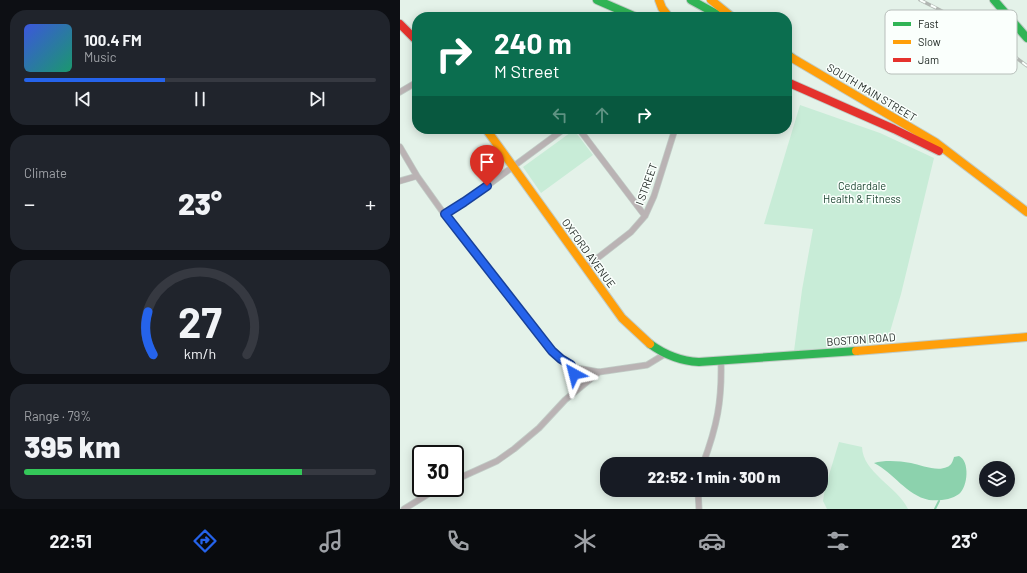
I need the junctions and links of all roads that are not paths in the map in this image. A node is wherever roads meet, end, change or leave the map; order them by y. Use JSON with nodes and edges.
{"nodes":[{"id":1,"x":597,"y":0,"type":"edge"},
{"id":2,"x":660,"y":0,"type":"edge"},
{"id":3,"x":691,"y":0,"type":"edge"},
{"id":4,"x":711,"y":0,"type":"edge"},
{"id":5,"x":994,"y":0,"type":"edge"},
{"id":6,"x":1004,"y":10,"type":"edge"},
{"id":7,"x":625,"y":12,"type":"edge"},
{"id":8,"x":665,"y":12,"type":"edge"},
{"id":9,"x":713,"y":12,"type":"edge"},
{"id":10,"x":725,"y":12,"type":"edge"},
{"id":11,"x":400,"y":24,"type":"edge"},
{"id":12,"x":1017,"y":27,"type":"edge"},
{"id":13,"x":412,"y":36,"type":"edge"},
{"id":14,"x":1027,"y":38,"type":"edge"},
{"id":15,"x":792,"y":58,"type":"edge"},
{"id":16,"x":792,"y":84,"type":"edge"},
{"id":17,"x":412,"y":85,"type":"edge"},
{"id":18,"x":400,"y":92,"type":"edge"},
{"id":19,"x":490,"y":134,"type":"edge"},
{"id":20,"x":557,"y":134,"type":"edge"},
{"id":21,"x":584,"y":134,"type":"edge"},
{"id":22,"x":673,"y":134,"type":"edge"},
{"id":23,"x":400,"y":147,"type":"edge"},
{"id":24,"x":944,"y":150,"type":"junction"},
{"id":25,"x":512,"y":166,"type":"junction"},
{"id":26,"x":417,"y":176,"type":"junction"},
{"id":27,"x":400,"y":181,"type":"edge"},
{"id":28,"x":1027,"y":212,"type":"edge"},
{"id":29,"x":445,"y":214,"type":"junction"},
{"id":30,"x":645,"y":216,"type":"junction"},
{"id":31,"x":586,"y":267,"type":"junction"},
{"id":32,"x":1027,"y":337,"type":"edge"},
{"id":33,"x":665,"y":354,"type":"junction"},
{"id":34,"x":721,"y":361,"type":"junction"},
{"id":35,"x":696,"y":362,"type":"joint"},
{"id":36,"x":571,"y":365,"type":"junction"},
{"id":37,"x":599,"y":372,"type":"junction"},
{"id":38,"x":578,"y":389,"type":"junction"},
{"id":39,"x":705,"y":457,"type":"edge"},
{"id":40,"x":464,"y":476,"type":"edge"},
{"id":41,"x":423,"y":497,"type":"edge"},
{"id":42,"x":698,"y":497,"type":"edge"},
{"id":43,"x":404,"y":509,"type":"edge"},
{"id":44,"x":699,"y":509,"type":"edge"}],
"edges":[{"from":1,"to":7,"type":"main road"},
{"from":2,"to":8,"type":"main road"},
{"from":3,"to":9,"type":"main road"},
{"from":4,"to":10,"type":"main road"},
{"from":5,"to":6,"type":"main road"},
{"from":11,"to":13,"type":"main road"},
{"from":12,"to":14,"type":"main road"},
{"from":15,"to":24,"type":"main road","name":"SOUTH MAIN STREET"},
{"from":16,"to":24,"type":"main road","name":"SOUTH MAIN STREET"},
{"from":17,"to":18,"type":"street"},
{"from":19,"to":25,"type":"main road","name":"OXFORD AVENUE"},
{"from":20,"to":25,"type":"street"},
{"from":21,"to":30,"type":"street"},
{"from":22,"to":30,"type":"street","name":"I STREET"},
{"from":23,"to":26,"type":"street"},
{"from":24,"to":28,"type":"main road","name":"SOUTH MAIN STREET"},
{"from":25,"to":29,"type":"street"},
{"from":25,"to":31,"type":"main road","name":"OXFORD AVENUE"},
{"from":26,"to":27,"type":"street"},
{"from":26,"to":29,"type":"street"},
{"from":29,"to":36,"type":"street"},
{"from":30,"to":31,"type":"street","name":"I STREET"},
{"from":31,"to":33,"type":"main road","name":"OXFORD AVENUE"},
{"from":32,"to":34,"type":"main road","name":"BOSTON ROAD"},
{"from":33,"to":35,"type":"main road","name":"OXFORD AVENUE"},
{"from":33,"to":37,"type":"street"},
{"from":34,"to":35,"type":"main road","name":"BOSTON ROAD"},
{"from":34,"to":39,"type":"street"},
{"from":36,"to":37,"type":"street"},
{"from":36,"to":38,"type":"street"},
{"from":37,"to":38,"type":"street"},
{"from":38,"to":40,"type":"street"},
{"from":41,"to":43,"type":"street"},
{"from":42,"to":44,"type":"street"}]}
